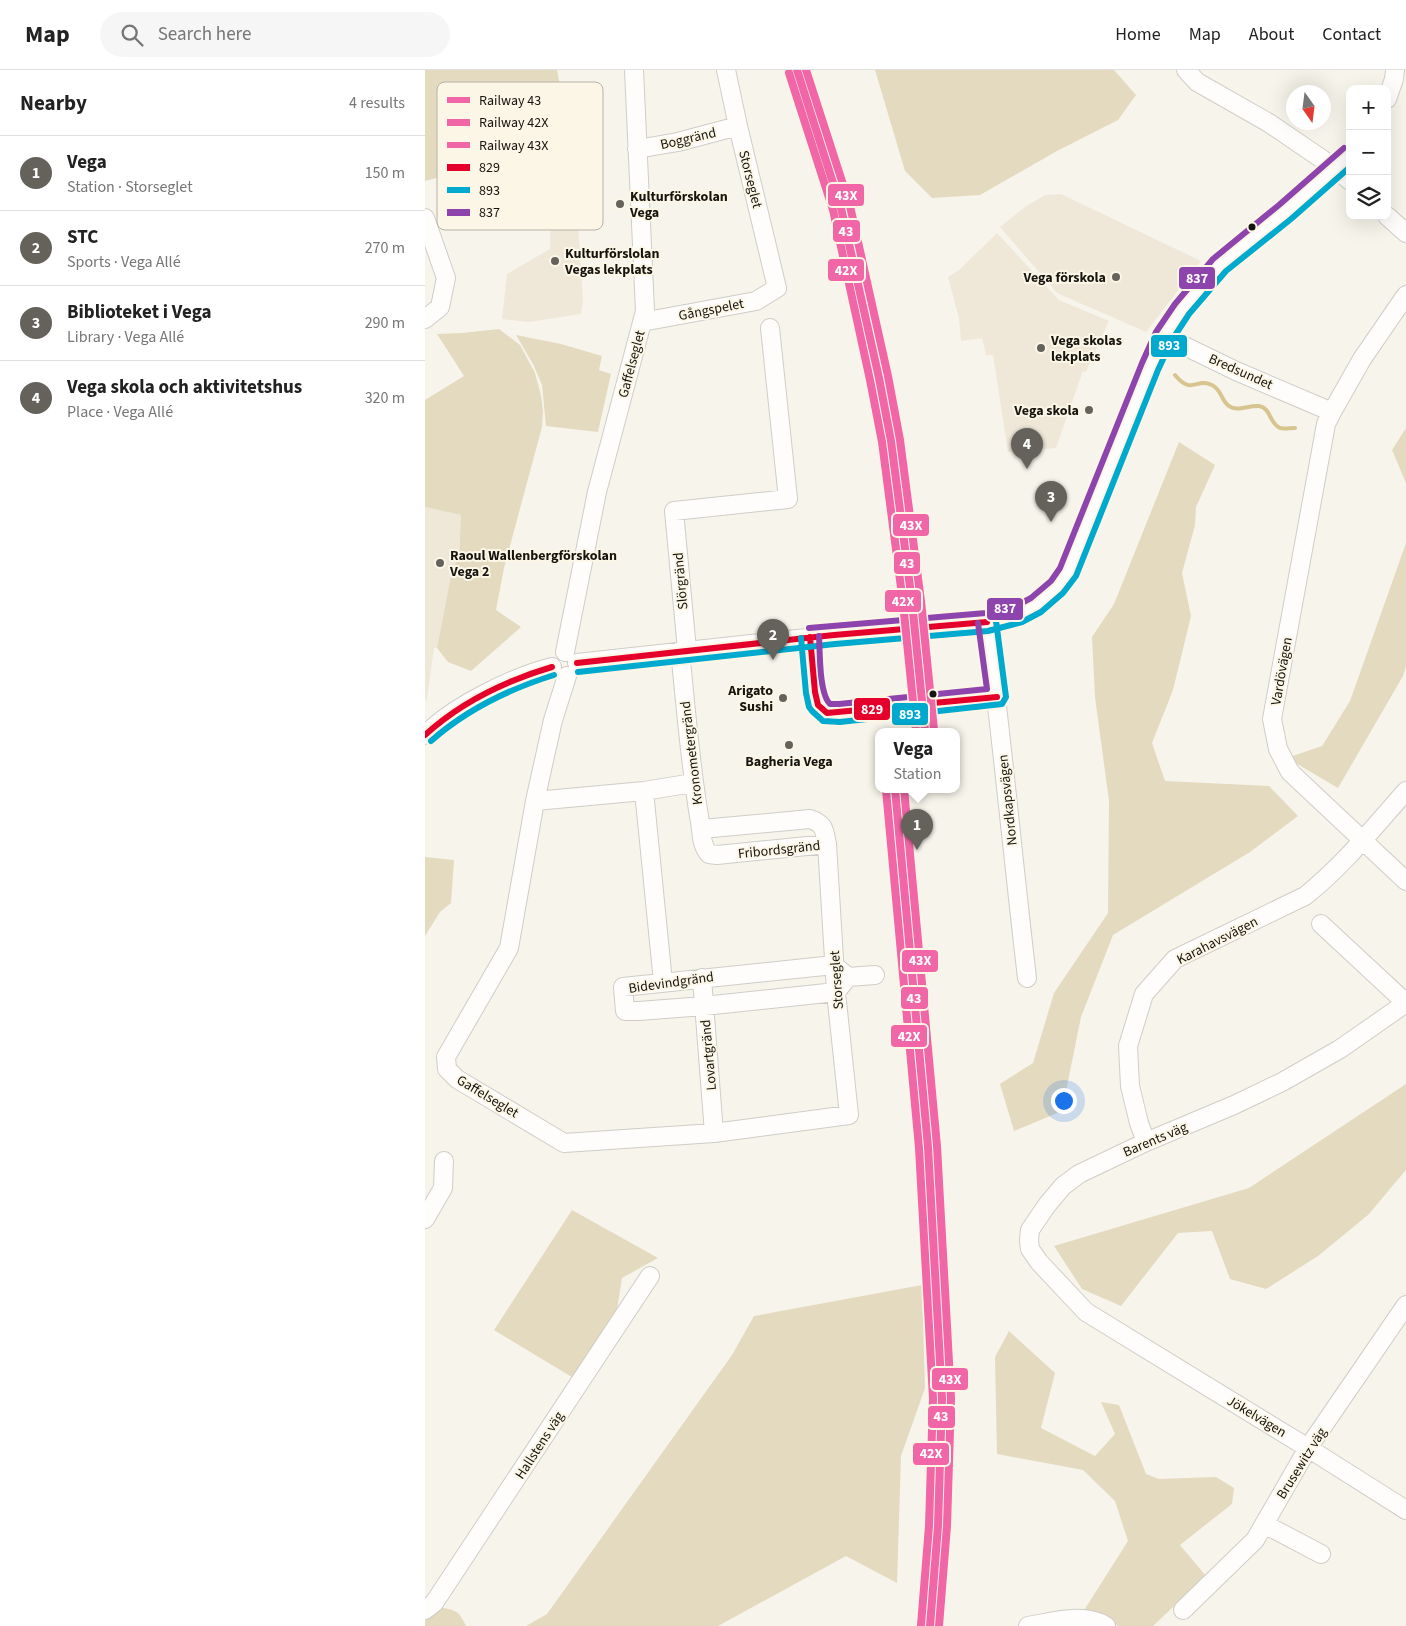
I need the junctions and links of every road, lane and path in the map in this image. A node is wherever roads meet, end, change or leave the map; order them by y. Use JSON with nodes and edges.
{"nodes":[{"id":1,"x":634,"y":70,"type":"edge"},
{"id":2,"x":726,"y":70,"type":"edge"},
{"id":3,"x":1186,"y":70,"type":"edge"},
{"id":4,"x":1395,"y":70,"type":"edge"},
{"id":5,"x":1391,"y":89,"type":"edge"},
{"id":6,"x":738,"y":126,"type":"junction"},
{"id":7,"x":637,"y":149,"type":"junction"},
{"id":8,"x":1346,"y":158,"type":"edge"},
{"id":9,"x":1335,"y":168,"type":"junction"},
{"id":10,"x":1346,"y":178,"type":"edge"},
{"id":11,"x":425,"y":218,"type":"edge"},
{"id":12,"x":1391,"y":220,"type":"edge"},
{"id":13,"x":1406,"y":233,"type":"edge"},
{"id":14,"x":777,"y":288,"type":"joint"},
{"id":15,"x":1406,"y":295,"type":"edge"},
{"id":16,"x":425,"y":319,"type":"edge"},
{"id":17,"x":642,"y":322,"type":"junction"},
{"id":18,"x":770,"y":328,"type":"dead end"},
{"id":19,"x":1164,"y":336,"type":"junction"},
{"id":20,"x":1325,"y":408,"type":"junction"},
{"id":21,"x":987,"y":622,"type":"junction"},
{"id":22,"x":683,"y":650,"type":"junction"},
{"id":23,"x":570,"y":663,"type":"junction"},
{"id":24,"x":425,"y":736,"type":"edge"},
{"id":25,"x":693,"y":783,"type":"junction"},
{"id":26,"x":644,"y":791,"type":"junction"},
{"id":27,"x":1406,"y":791,"type":"edge"},
{"id":28,"x":535,"y":801,"type":"junction"},
{"id":29,"x":701,"y":829,"type":"junction"},
{"id":30,"x":1363,"y":840,"type":"junction"},
{"id":31,"x":827,"y":844,"type":"junction"},
{"id":32,"x":709,"y":854,"type":"joint"},
{"id":33,"x":1406,"y":881,"type":"edge"},
{"id":34,"x":1321,"y":924,"type":"dead end"},
{"id":35,"x":834,"y":965,"type":"junction"},
{"id":36,"x":875,"y":975,"type":"dead end"},
{"id":37,"x":848,"y":977,"type":"junction"},
{"id":38,"x":702,"y":978,"type":"junction"},
{"id":39,"x":1027,"y":978,"type":"dead end"},
{"id":40,"x":663,"y":982,"type":"junction"},
{"id":41,"x":836,"y":992,"type":"junction"},
{"id":42,"x":1406,"y":1003,"type":"edge"},
{"id":43,"x":704,"y":1006,"type":"junction"},
{"id":44,"x":849,"y":1115,"type":"joint"},
{"id":45,"x":714,"y":1133,"type":"junction"},
{"id":46,"x":1146,"y":1142,"type":"junction"},
{"id":47,"x":444,"y":1161,"type":"dead end"},
{"id":48,"x":425,"y":1219,"type":"edge"},
{"id":49,"x":650,"y":1276,"type":"dead end"},
{"id":50,"x":1406,"y":1307,"type":"edge"},
{"id":51,"x":1106,"y":1324,"type":"joint"},
{"id":52,"x":1308,"y":1448,"type":"junction"},
{"id":53,"x":1406,"y":1510,"type":"edge"},
{"id":54,"x":1264,"y":1524,"type":"junction"},
{"id":55,"x":1321,"y":1554,"type":"dead end"},
{"id":56,"x":425,"y":1610,"type":"edge"},
{"id":57,"x":1183,"y":1610,"type":"dead end"},
{"id":58,"x":1028,"y":1626,"type":"edge"},
{"id":59,"x":1106,"y":1626,"type":"edge"}],
"edges":[{"from":1,"to":7,"type":"street","name":"Gaffelseglet"},
{"from":2,"to":6,"type":"street","name":"Storseglet"},
{"from":3,"to":9,"type":"street"},
{"from":4,"to":5,"type":"street"},
{"from":6,"to":7,"type":"street","name":"Boggränd"},
{"from":6,"to":14,"type":"street","name":"Storseglet"},
{"from":7,"to":17,"type":"street","name":"Gaffelseglet"},
{"from":8,"to":9,"type":"street"},
{"from":9,"to":10,"type":"street"},
{"from":9,"to":19,"type":"street"},
{"from":11,"to":16,"type":"street"},
{"from":12,"to":13,"type":"street"},
{"from":14,"to":17,"type":"street","name":"Gångspelet"},
{"from":15,"to":20,"type":"street","name":"Vardövägen"},
{"from":17,"to":23,"type":"street","name":"Gaffelseglet"},
{"from":18,"to":22,"type":"street","name":"Slörgränd"},
{"from":19,"to":20,"type":"street","name":"Bredsundet"},
{"from":19,"to":21,"type":"street"},
{"from":20,"to":30,"type":"street","name":"Vardövägen"},
{"from":21,"to":22,"type":"street"},
{"from":21,"to":39,"type":"street","name":"Nordkapsvägen"},
{"from":22,"to":23,"type":"street"},
{"from":22,"to":25,"type":"street","name":"Kronometergränd"},
{"from":23,"to":24,"type":"street"},
{"from":23,"to":28,"type":"street","name":"Gaffelseglet"},
{"from":25,"to":26,"type":"street"},
{"from":25,"to":29,"type":"street","name":"Kronometergränd"},
{"from":26,"to":28,"type":"street"},
{"from":26,"to":40,"type":"street"},
{"from":27,"to":30,"type":"street","name":"Karahavsvägen"},
{"from":28,"to":45,"type":"street","name":"Gaffelseglet"},
{"from":29,"to":31,"type":"street","name":"Fribordsgränd"},
{"from":29,"to":32,"type":"street","name":"Kronometergränd"},
{"from":30,"to":33,"type":"street","name":"Vardövägen"},
{"from":30,"to":46,"type":"street","name":"Karahavsvägen"},
{"from":31,"to":32,"type":"street","name":"Fribordsgränd"},
{"from":31,"to":35,"type":"street","name":"Storseglet"},
{"from":34,"to":42,"type":"street"},
{"from":35,"to":37,"type":"street"},
{"from":35,"to":38,"type":"street","name":"Bidevindgränd"},
{"from":35,"to":41,"type":"street","name":"Storseglet"},
{"from":36,"to":37,"type":"street"},
{"from":37,"to":41,"type":"street"},
{"from":38,"to":40,"type":"street","name":"Bidevindgränd"},
{"from":38,"to":43,"type":"street","name":"Lovartgränd"},
{"from":40,"to":43,"type":"street","name":"Bidevindgränd"},
{"from":41,"to":43,"type":"street","name":"Bidevindgränd"},
{"from":41,"to":44,"type":"street","name":"Storseglet"},
{"from":42,"to":46,"type":"street","name":"Barents väg"},
{"from":43,"to":45,"type":"street","name":"Lovartgränd"},
{"from":44,"to":45,"type":"street","name":"Gaffelseglet"},
{"from":46,"to":51,"type":"street","name":"Barents väg"},
{"from":47,"to":48,"type":"street"},
{"from":49,"to":56,"type":"street","name":"Hallstens väg"},
{"from":50,"to":52,"type":"street","name":"Brusewitz väg"},
{"from":51,"to":52,"type":"street","name":"Jökelvägen"},
{"from":52,"to":53,"type":"street","name":"Jökelvägen"},
{"from":52,"to":54,"type":"street","name":"Brusewitz väg"},
{"from":54,"to":55,"type":"street"},
{"from":54,"to":57,"type":"street","name":"Brusewitz väg"},
{"from":58,"to":59,"type":"street"}]}
